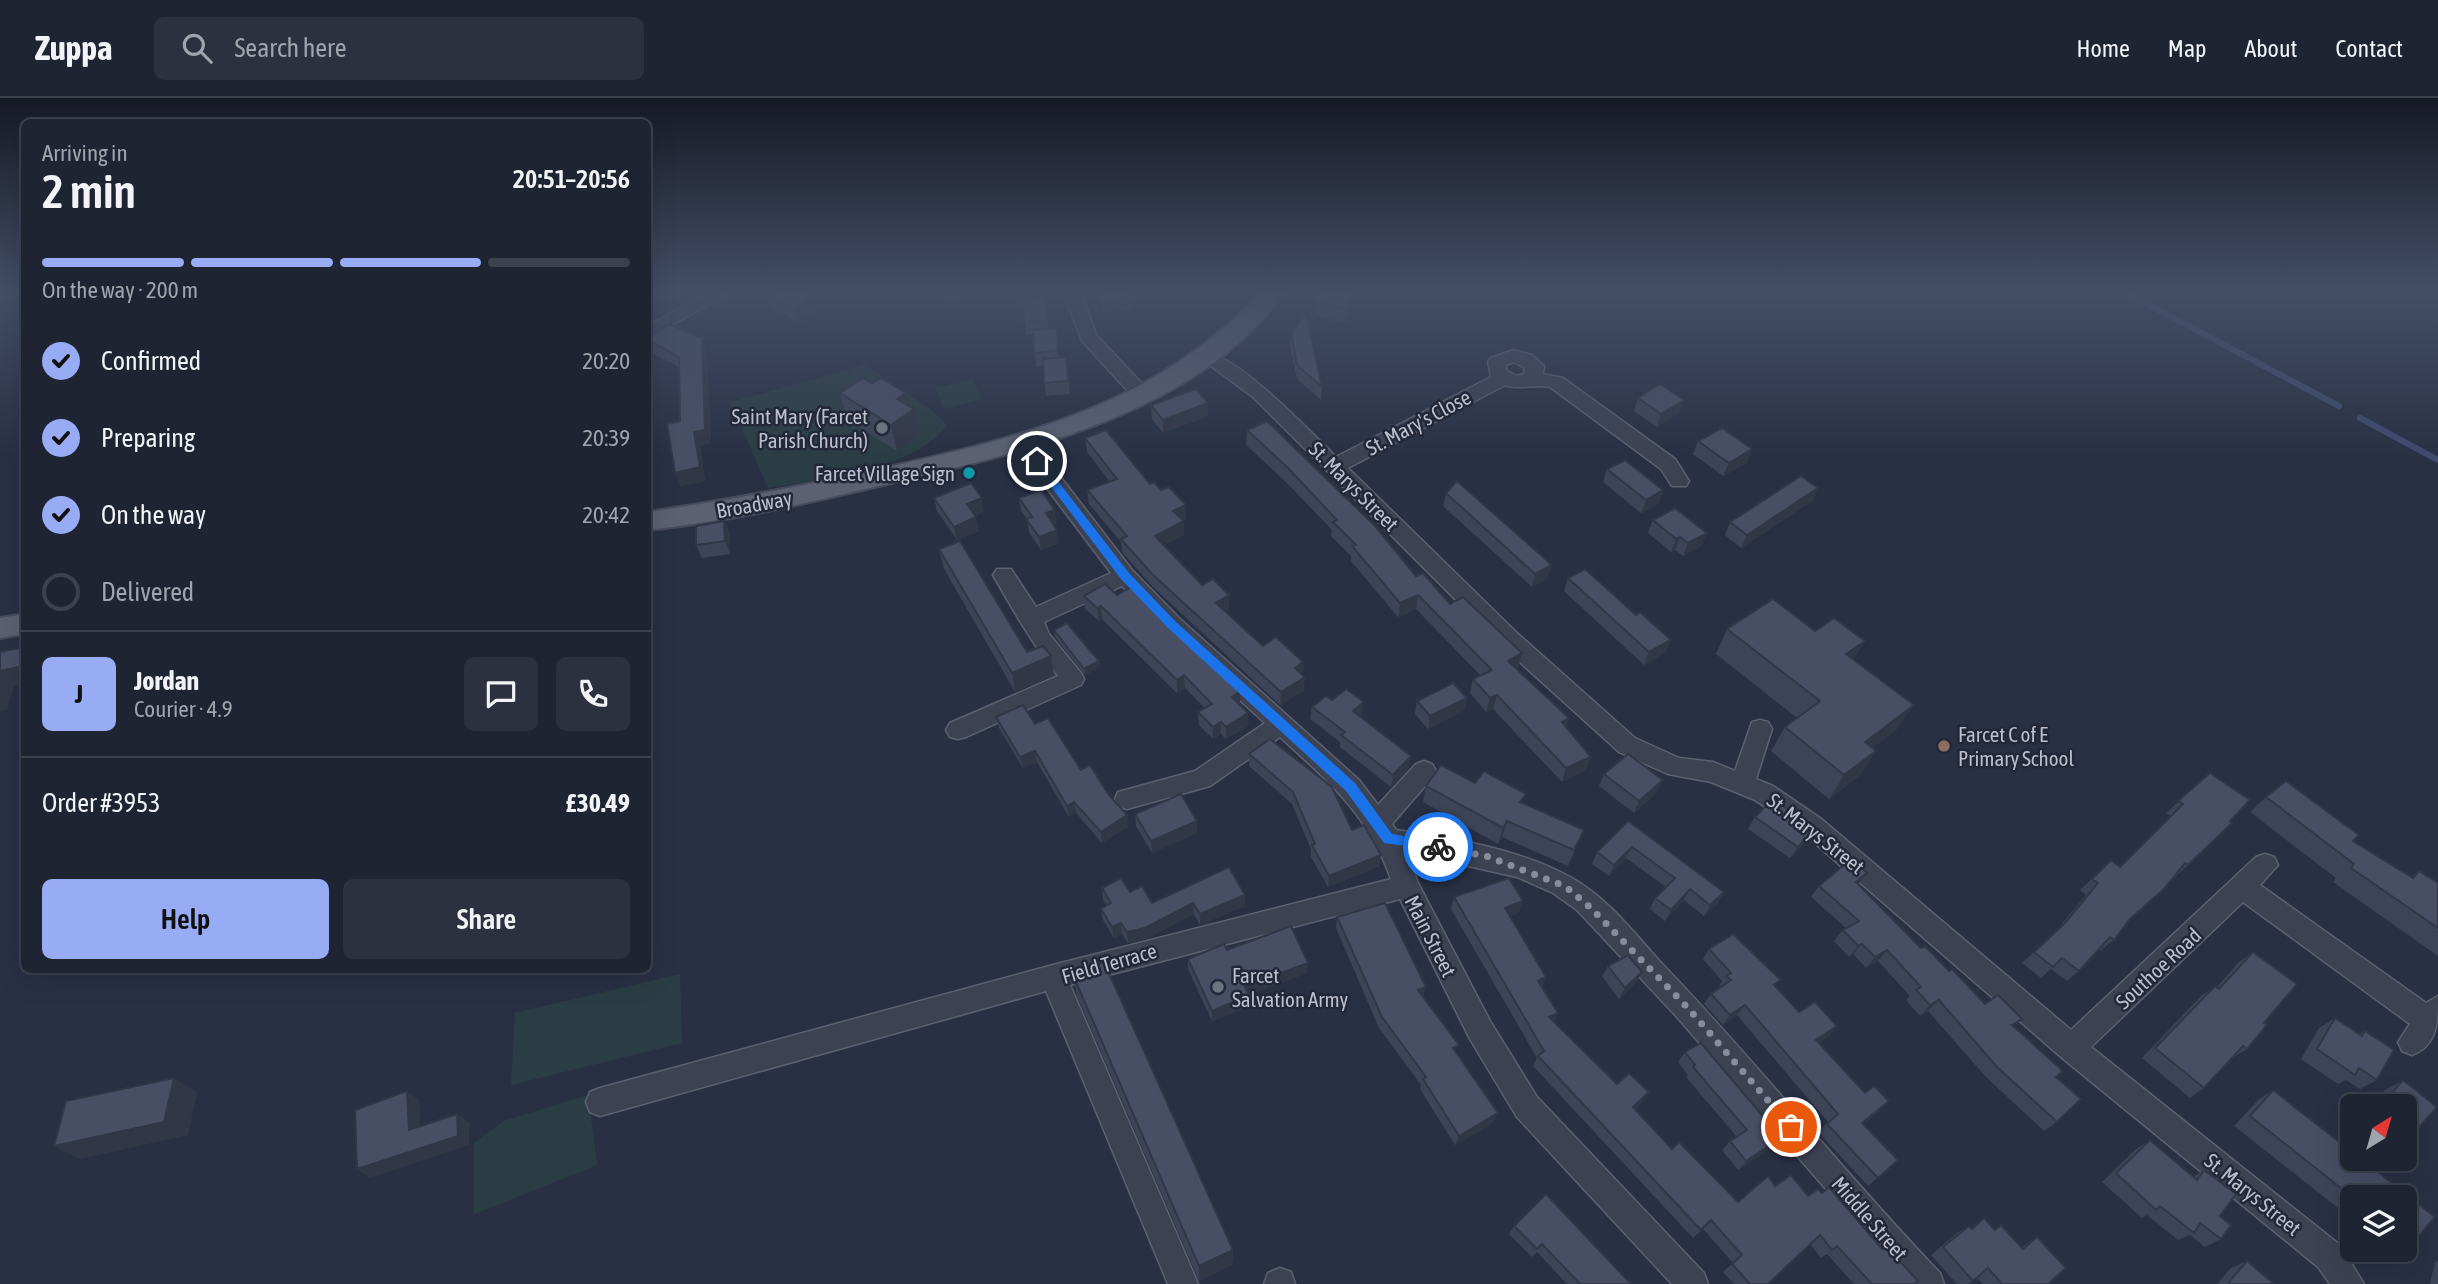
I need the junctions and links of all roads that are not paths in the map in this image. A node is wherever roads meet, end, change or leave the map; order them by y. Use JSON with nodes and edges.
{"nodes":[{"id":1,"x":1097,"y":346,"type":"edge"},
{"id":2,"x":1221,"y":346,"type":"edge"},
{"id":3,"x":1209,"y":357,"type":"junction"},
{"id":4,"x":1533,"y":378,"type":"joint"},
{"id":5,"x":1143,"y":396,"type":"junction"},
{"id":6,"x":1022,"y":441,"type":"junction"},
{"id":7,"x":1333,"y":467,"type":"junction"},
{"id":8,"x":1679,"y":481,"type":"dead end"},
{"id":9,"x":651,"y":521,"type":"edge"},
{"id":10,"x":1004,"y":575,"type":"dead end"},
{"id":11,"x":1125,"y":576,"type":"junction"},
{"id":12,"x":1032,"y":618,"type":"junction"},
{"id":13,"x":21,"y":624,"type":"edge"},
{"id":14,"x":0,"y":628,"type":"edge"},
{"id":15,"x":1281,"y":724,"type":"junction"},
{"id":16,"x":1760,"y":729,"type":"dead end"},
{"id":17,"x":958,"y":730,"type":"dead end"},
{"id":18,"x":1424,"y":771,"type":"dead end"},
{"id":19,"x":1744,"y":784,"type":"junction"},
{"id":20,"x":1127,"y":799,"type":"dead end"},
{"id":21,"x":1383,"y":830,"type":"junction"},
{"id":22,"x":2265,"y":865,"type":"dead end"},
{"id":23,"x":1406,"y":886,"type":"junction"},
{"id":24,"x":2244,"y":887,"type":"junction"},
{"id":25,"x":1053,"y":977,"type":"junction"},
{"id":26,"x":2426,"y":1024,"type":"edge"},
{"id":27,"x":2071,"y":1048,"type":"junction"},
{"id":28,"x":600,"y":1102,"type":"dead end"},
{"id":29,"x":1183,"y":1284,"type":"edge"},
{"id":30,"x":1693,"y":1284,"type":"edge"},
{"id":31,"x":1929,"y":1284,"type":"edge"},
{"id":32,"x":2349,"y":1284,"type":"edge"}],
"edges":[{"from":1,"to":5,"type":"street"},
{"from":2,"to":3,"type":"main road","name":"Broadway"},
{"from":3,"to":5,"type":"main road","name":"Broadway"},
{"from":3,"to":7,"type":"street","name":"St. Marys Street"},
{"from":4,"to":7,"type":"street","name":"St. Mary's Close"},
{"from":4,"to":8,"type":"street","name":"St. Mary's Close"},
{"from":5,"to":6,"type":"main road","name":"Broadway"},
{"from":6,"to":9,"type":"main road","name":"Broadway"},
{"from":6,"to":11,"type":"street","name":"Main Street"},
{"from":7,"to":19,"type":"street","name":"St. Marys Street"},
{"from":10,"to":12,"type":"street"},
{"from":11,"to":12,"type":"street"},
{"from":11,"to":15,"type":"street","name":"Main Street"},
{"from":12,"to":17,"type":"street"},
{"from":13,"to":14,"type":"main road"},
{"from":15,"to":20,"type":"street"},
{"from":15,"to":21,"type":"street","name":"Main Street"},
{"from":16,"to":19,"type":"street"},
{"from":18,"to":21,"type":"street"},
{"from":19,"to":27,"type":"street","name":"St. Marys Street"},
{"from":21,"to":23,"type":"street","name":"Main Street"},
{"from":21,"to":31,"type":"street","name":"Middle Street"},
{"from":22,"to":24,"type":"street","name":"Southoe Road"},
{"from":23,"to":25,"type":"street","name":"Field Terrace"},
{"from":23,"to":30,"type":"street","name":"Main Street"},
{"from":24,"to":26,"type":"street"},
{"from":24,"to":27,"type":"street","name":"Southoe Road"},
{"from":25,"to":28,"type":"street"},
{"from":25,"to":29,"type":"street","name":"Field Terrace"},
{"from":27,"to":32,"type":"street","name":"St. Marys Street"}]}
